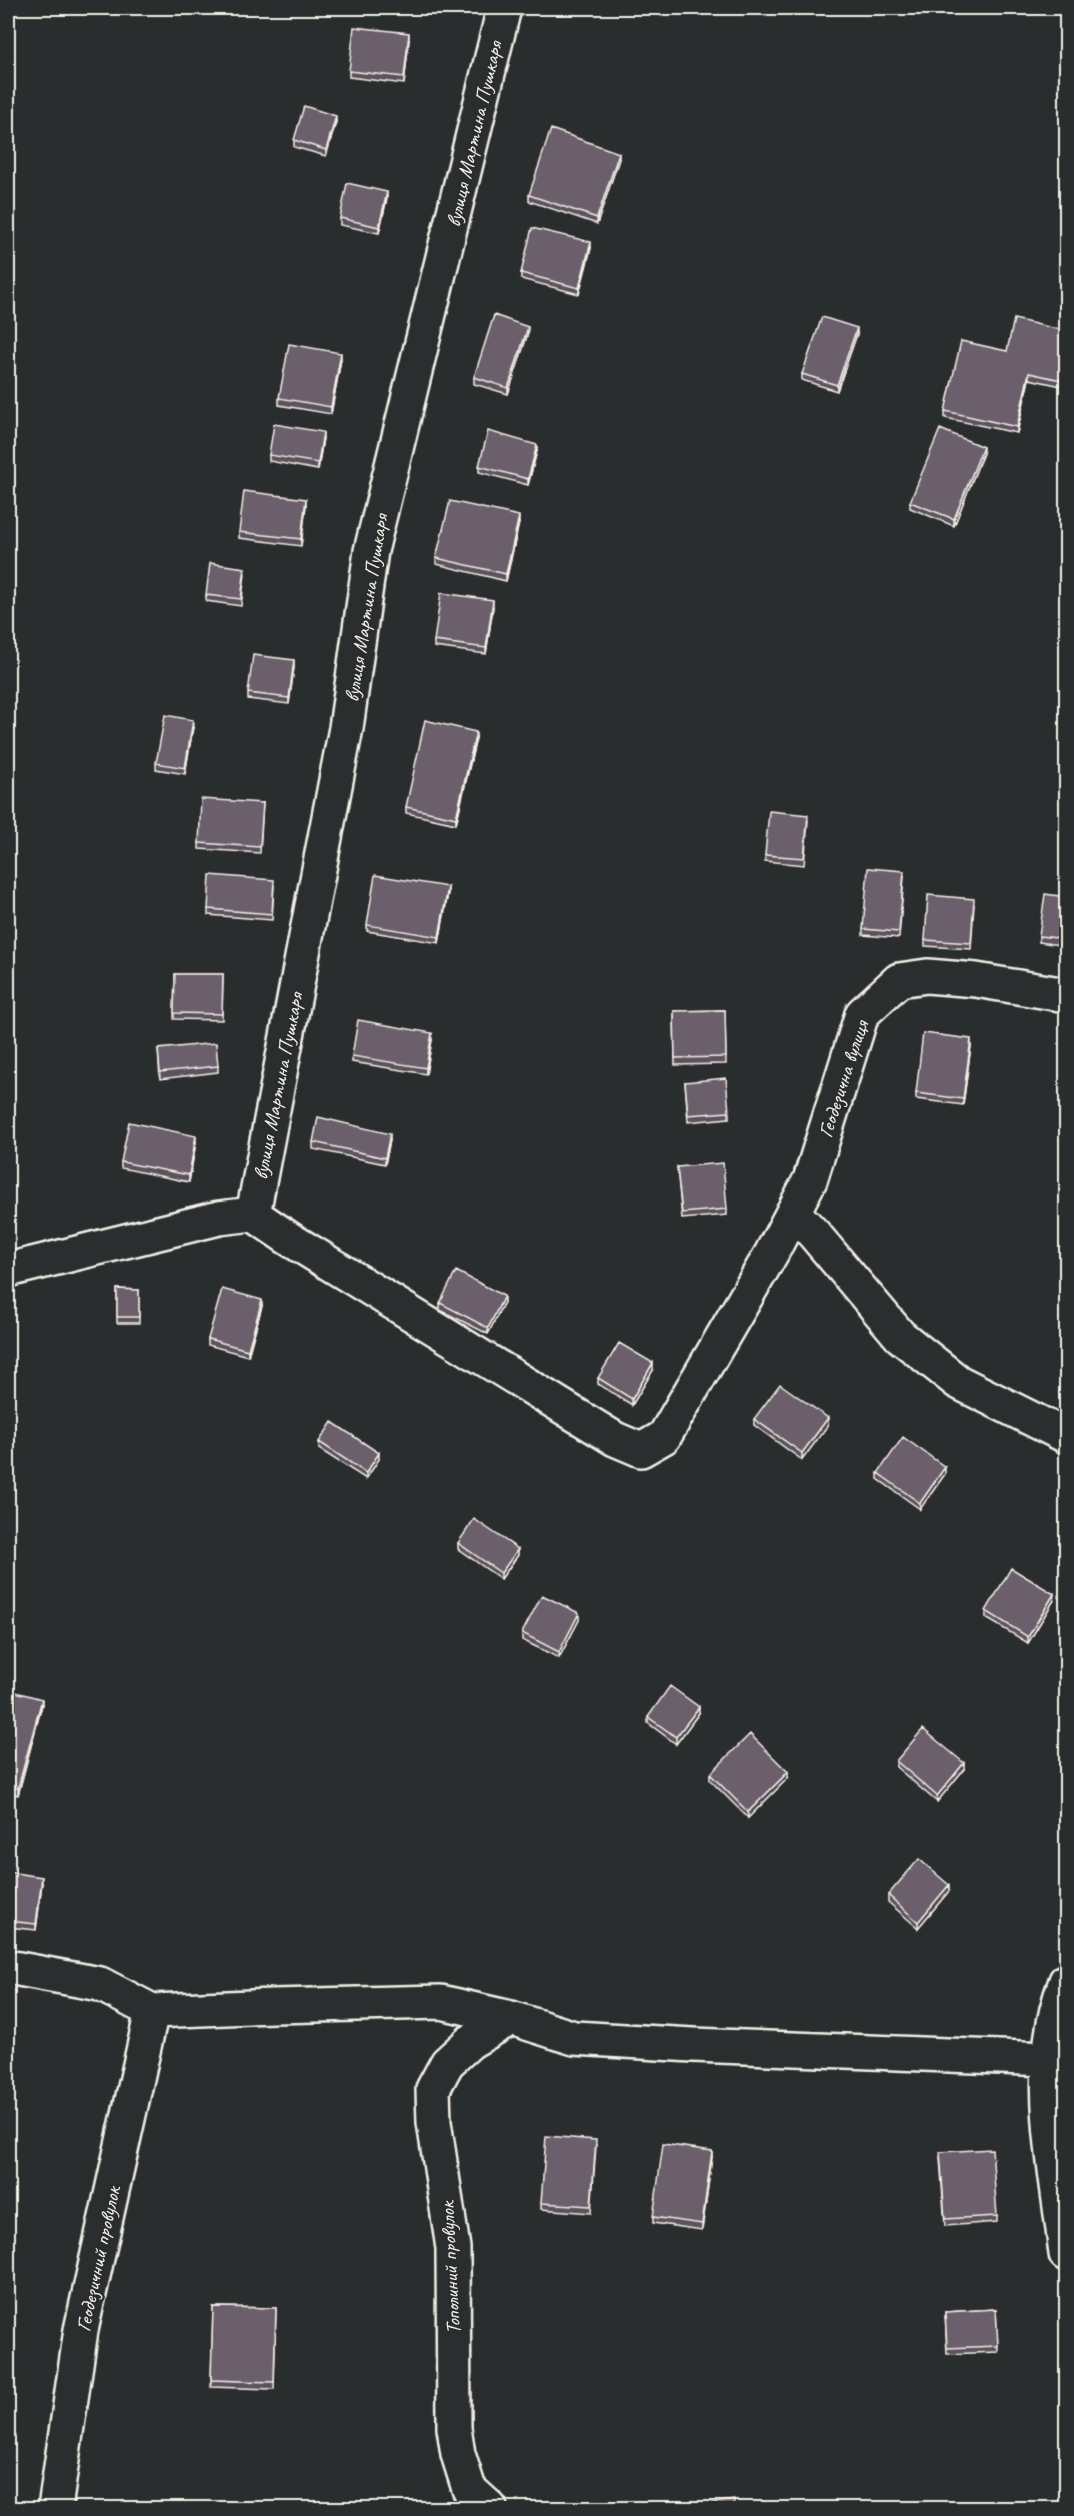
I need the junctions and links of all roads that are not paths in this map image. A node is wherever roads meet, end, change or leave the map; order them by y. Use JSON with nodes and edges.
{"nodes":[{"id":1,"x":504,"y":8,"type":"edge"},
{"id":2,"x":1066,"y":994,"type":"edge"},
{"id":3,"x":793,"y":1212,"type":"junction"},
{"id":4,"x":253,"y":1214,"type":"junction"},
{"id":5,"x":8,"y":1270,"type":"edge"},
{"id":6,"x":1066,"y":1436,"type":"edge"},
{"id":7,"x":8,"y":1967,"type":"edge"},
{"id":8,"x":1066,"y":1981,"type":"edge"},
{"id":9,"x":152,"y":2011,"type":"junction"},
{"id":10,"x":512,"y":2018,"type":"junction"},
{"id":11,"x":1049,"y":2059,"type":"junction"},
{"id":12,"x":1066,"y":2254,"type":"edge"},
{"id":13,"x":55,"y":2508,"type":"edge"},
{"id":14,"x":490,"y":2508,"type":"edge"}],
"edges":[{"from":1,"to":4,"type":"street","name":"вулиця Мартина Пушкаря"},
{"from":2,"to":3,"type":"street","name":"Геодезична вулиця"},
{"from":3,"to":4,"type":"street","name":"Геодезична вулиця"},
{"from":3,"to":6,"type":"street"},
{"from":4,"to":5,"type":"street"},
{"from":7,"to":9,"type":"street"},
{"from":8,"to":11,"type":"street"},
{"from":9,"to":10,"type":"street"},
{"from":9,"to":13,"type":"street","name":"Геодезичний провулок"},
{"from":10,"to":11,"type":"street"},
{"from":10,"to":14,"type":"street","name":"Тополиний провулок"},
{"from":11,"to":12,"type":"street"}]}
